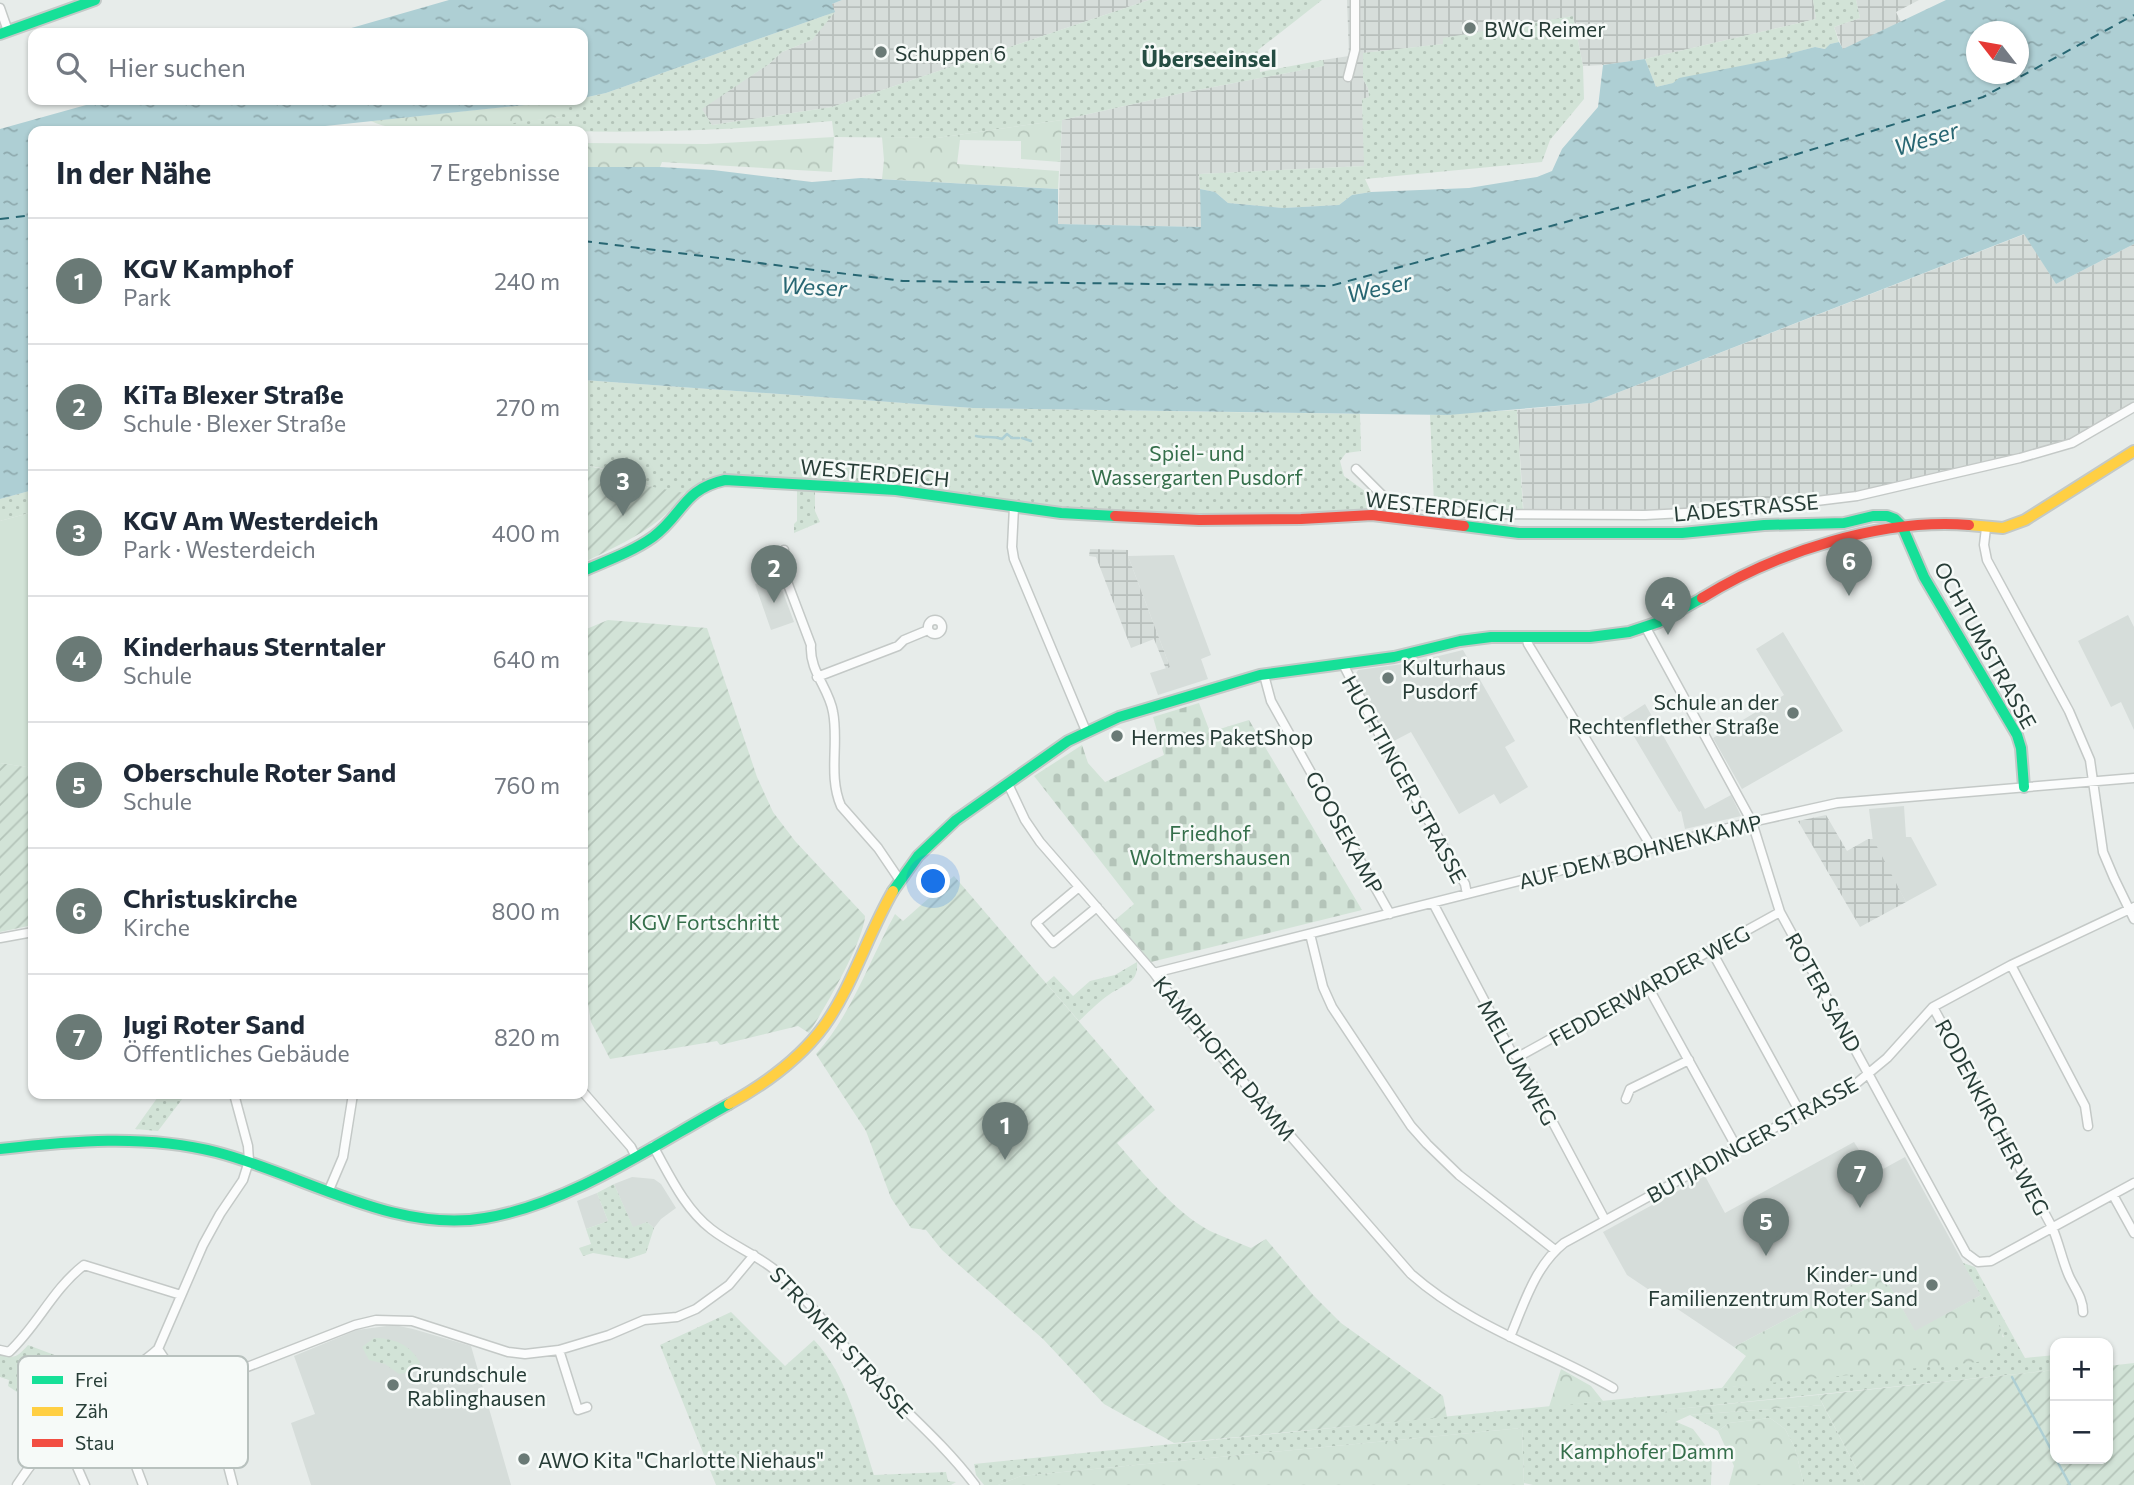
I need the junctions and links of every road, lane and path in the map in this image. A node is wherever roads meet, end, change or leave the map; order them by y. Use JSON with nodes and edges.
{"nodes":[{"id":1,"x":95,"y":0,"type":"edge"},
{"id":2,"x":1355,"y":0,"type":"edge"},
{"id":3,"x":0,"y":8,"type":"edge"},
{"id":4,"x":4,"y":32,"type":"edge"},
{"id":5,"x":1348,"y":77,"type":"dead end"},
{"id":6,"x":2134,"y":407,"type":"edge"},
{"id":7,"x":2134,"y":451,"type":"edge"},
{"id":8,"x":1356,"y":469,"type":"dead end"},
{"id":9,"x":1014,"y":507,"type":"junction"},
{"id":10,"x":1743,"y":510,"type":"junction"},
{"id":11,"x":1902,"y":526,"type":"junction"},
{"id":12,"x":1743,"y":527,"type":"junction"},
{"id":13,"x":1986,"y":528,"type":"junction"},
{"id":14,"x":784,"y":550,"type":"dead end"},
{"id":15,"x":588,"y":569,"type":"edge"},
{"id":16,"x":1646,"y":628,"type":"junction"},
{"id":17,"x":928,"y":630,"type":"dead end"},
{"id":18,"x":1526,"y":636,"type":"junction"},
{"id":19,"x":1343,"y":664,"type":"junction"},
{"id":20,"x":1264,"y":674,"type":"junction"},
{"id":21,"x":817,"y":677,"type":"junction"},
{"id":22,"x":1086,"y":731,"type":"junction"},
{"id":23,"x":2134,"y":778,"type":"edge"},
{"id":24,"x":2091,"y":780,"type":"junction"},
{"id":25,"x":1008,"y":784,"type":"junction"},
{"id":26,"x":2024,"y":787,"type":"junction"},
{"id":27,"x":1752,"y":822,"type":"junction"},
{"id":28,"x":1652,"y":848,"type":"junction"},
{"id":29,"x":899,"y":879,"type":"junction"},
{"id":30,"x":1079,"y":887,"type":"junction"},
{"id":31,"x":1467,"y":894,"type":"junction"},
{"id":32,"x":1433,"y":903,"type":"junction"},
{"id":33,"x":1097,"y":907,"type":"junction"},
{"id":34,"x":2131,"y":908,"type":"edge"},
{"id":35,"x":1780,"y":912,"type":"junction"},
{"id":36,"x":1390,"y":914,"type":"junction"},
{"id":37,"x":2134,"y":919,"type":"edge"},
{"id":38,"x":28,"y":933,"type":"edge"},
{"id":39,"x":1310,"y":934,"type":"junction"},
{"id":40,"x":0,"y":938,"type":"edge"},
{"id":41,"x":1711,"y":950,"type":"junction"},
{"id":42,"x":2011,"y":965,"type":"junction"},
{"id":43,"x":1154,"y":973,"type":"junction"},
{"id":44,"x":1647,"y":985,"type":"junction"},
{"id":45,"x":1934,"y":1007,"type":"junction"},
{"id":46,"x":1518,"y":1057,"type":"junction"},
{"id":47,"x":1689,"y":1060,"type":"junction"},
{"id":48,"x":1869,"y":1073,"type":"junction"},
{"id":49,"x":588,"y":1098,"type":"edge"},
{"id":50,"x":235,"y":1099,"type":"edge"},
{"id":51,"x":352,"y":1099,"type":"edge"},
{"id":52,"x":1626,"y":1099,"type":"dead end"},
{"id":53,"x":1801,"y":1114,"type":"junction"},
{"id":54,"x":2088,"y":1126,"type":"dead end"},
{"id":55,"x":653,"y":1146,"type":"junction"},
{"id":56,"x":1737,"y":1148,"type":"junction"},
{"id":57,"x":0,"y":1149,"type":"edge"},
{"id":58,"x":635,"y":1155,"type":"junction"},
{"id":59,"x":249,"y":1161,"type":"junction"},
{"id":60,"x":2134,"y":1183,"type":"edge"},
{"id":61,"x":329,"y":1190,"type":"junction"},
{"id":62,"x":2113,"y":1195,"type":"junction"},
{"id":63,"x":1605,"y":1220,"type":"junction"},
{"id":64,"x":2052,"y":1227,"type":"junction"},
{"id":65,"x":2134,"y":1233,"type":"edge"},
{"id":66,"x":1555,"y":1250,"type":"junction"},
{"id":67,"x":754,"y":1255,"type":"junction"},
{"id":68,"x":181,"y":1295,"type":"junction"},
{"id":69,"x":2083,"y":1312,"type":"dead end"},
{"id":70,"x":1510,"y":1337,"type":"junction"},
{"id":71,"x":158,"y":1349,"type":"junction"},
{"id":72,"x":0,"y":1350,"type":"edge"},
{"id":73,"x":559,"y":1350,"type":"junction"},
{"id":74,"x":150,"y":1356,"type":"edge"},
{"id":75,"x":163,"y":1356,"type":"edge"},
{"id":76,"x":248,"y":1369,"type":"edge"},
{"id":77,"x":1613,"y":1388,"type":"dead end"},
{"id":78,"x":587,"y":1407,"type":"dead end"},
{"id":79,"x":29,"y":1468,"type":"edge"},
{"id":80,"x":78,"y":1468,"type":"edge"},
{"id":81,"x":137,"y":1468,"type":"edge"},
{"id":82,"x":229,"y":1468,"type":"edge"},
{"id":83,"x":974,"y":1484,"type":"edge"},
{"id":84,"x":18,"y":1485,"type":"edge"},
{"id":85,"x":85,"y":1485,"type":"edge"},
{"id":86,"x":143,"y":1485,"type":"edge"},
{"id":87,"x":233,"y":1485,"type":"edge"}],
"edges":[{"from":1,"to":4,"type":"street"},
{"from":2,"to":5,"type":"street"},
{"from":3,"to":4,"type":"street"},
{"from":6,"to":10,"type":"street","name":"LADESTRASSE"},
{"from":7,"to":13,"type":"street"},
{"from":8,"to":10,"type":"street","name":"LADESTRASSE"},
{"from":9,"to":12,"type":"street","name":"WESTERDEICH"},
{"from":9,"to":15,"type":"street","name":"WESTERDEICH"},
{"from":9,"to":22,"type":"street"},
{"from":10,"to":12,"type":"street"},
{"from":11,"to":12,"type":"street","name":"WESTERDEICH"},
{"from":11,"to":13,"type":"street"},
{"from":11,"to":16,"type":"street"},
{"from":11,"to":26,"type":"street","name":"OCHTUMSTRASSE"},
{"from":13,"to":24,"type":"street"},
{"from":14,"to":21,"type":"street"},
{"from":16,"to":18,"type":"street"},
{"from":16,"to":27,"type":"street","name":"ROTER SAND"},
{"from":17,"to":21,"type":"street"},
{"from":18,"to":19,"type":"street"},
{"from":18,"to":28,"type":"street"},
{"from":19,"to":20,"type":"street"},
{"from":19,"to":31,"type":"street","name":"HUCHTINGER STRASSE"},
{"from":20,"to":22,"type":"street"},
{"from":20,"to":36,"type":"street","name":"GOOSEKAMP"},
{"from":21,"to":29,"type":"street"},
{"from":22,"to":25,"type":"street"},
{"from":23,"to":24,"type":"street","name":"AUF DEM BOHNENKAMP"},
{"from":24,"to":26,"type":"street","name":"AUF DEM BOHNENKAMP"},
{"from":24,"to":34,"type":"street"},
{"from":25,"to":29,"type":"street"},
{"from":25,"to":30,"type":"street","name":"KAMPHOFER DAMM"},
{"from":26,"to":27,"type":"street","name":"AUF DEM BOHNENKAMP"},
{"from":27,"to":28,"type":"street","name":"AUF DEM BOHNENKAMP"},
{"from":27,"to":35,"type":"street","name":"ROTER SAND"},
{"from":28,"to":31,"type":"street","name":"AUF DEM BOHNENKAMP"},
{"from":29,"to":55,"type":"street"},
{"from":30,"to":33,"type":"street","name":"KAMPHOFER DAMM"},
{"from":30,"to":33,"type":"street"},
{"from":31,"to":32,"type":"street","name":"AUF DEM BOHNENKAMP"},
{"from":32,"to":36,"type":"street","name":"AUF DEM BOHNENKAMP"},
{"from":32,"to":46,"type":"street","name":"MELLUMWEG"},
{"from":33,"to":43,"type":"street","name":"KAMPHOFER DAMM"},
{"from":34,"to":37,"type":"street"},
{"from":34,"to":42,"type":"street","name":"BUTJADINGER STRASSE"},
{"from":35,"to":41,"type":"street","name":"FEDDERWARDER WEG"},
{"from":35,"to":48,"type":"street","name":"ROTER SAND"},
{"from":36,"to":39,"type":"street","name":"AUF DEM BOHNENKAMP"},
{"from":38,"to":40,"type":"street"},
{"from":39,"to":43,"type":"street","name":"AUF DEM BOHNENKAMP"},
{"from":39,"to":66,"type":"street"},
{"from":41,"to":44,"type":"street","name":"FEDDERWARDER WEG"},
{"from":41,"to":53,"type":"street"},
{"from":42,"to":45,"type":"street","name":"BUTJADINGER STRASSE"},
{"from":42,"to":54,"type":"street"},
{"from":43,"to":70,"type":"street","name":"KAMPHOFER DAMM"},
{"from":44,"to":46,"type":"street","name":"FEDDERWARDER WEG"},
{"from":44,"to":47,"type":"street"},
{"from":45,"to":48,"type":"street","name":"BUTJADINGER STRASSE"},
{"from":45,"to":64,"type":"street","name":"RODENKIRCHER WEG"},
{"from":46,"to":63,"type":"street","name":"MELLUMWEG"},
{"from":47,"to":52,"type":"street"},
{"from":47,"to":56,"type":"street"},
{"from":48,"to":53,"type":"street","name":"BUTJADINGER STRASSE"},
{"from":48,"to":64,"type":"street","name":"ROTER SAND"},
{"from":49,"to":58,"type":"street"},
{"from":50,"to":59,"type":"street"},
{"from":51,"to":61,"type":"street"},
{"from":53,"to":56,"type":"street","name":"BUTJADINGER STRASSE"},
{"from":55,"to":58,"type":"street"},
{"from":55,"to":67,"type":"street","name":"STROMER STRASSE"},
{"from":56,"to":63,"type":"street","name":"BUTJADINGER STRASSE"},
{"from":57,"to":59,"type":"street"},
{"from":58,"to":61,"type":"street"},
{"from":59,"to":61,"type":"street"},
{"from":59,"to":68,"type":"street"},
{"from":60,"to":62,"type":"street"},
{"from":62,"to":64,"type":"street"},
{"from":62,"to":65,"type":"street"},
{"from":63,"to":66,"type":"street","name":"BUTJADINGER STRASSE"},
{"from":64,"to":69,"type":"street","name":"RODENKIRCHER WEG"},
{"from":66,"to":70,"type":"street","name":"BUTJADINGER STRASSE"},
{"from":67,"to":73,"type":"street"},
{"from":67,"to":83,"type":"street","name":"STROMER STRASSE"},
{"from":68,"to":71,"type":"street"},
{"from":68,"to":72,"type":"street"},
{"from":70,"to":77,"type":"street","name":"KAMPHOFER DAMM"},
{"from":71,"to":74,"type":"street"},
{"from":71,"to":75,"type":"street"},
{"from":73,"to":76,"type":"street"},
{"from":73,"to":78,"type":"street"},
{"from":79,"to":84,"type":"street"},
{"from":80,"to":85,"type":"street"},
{"from":81,"to":86,"type":"street"},
{"from":82,"to":87,"type":"street"}]}
